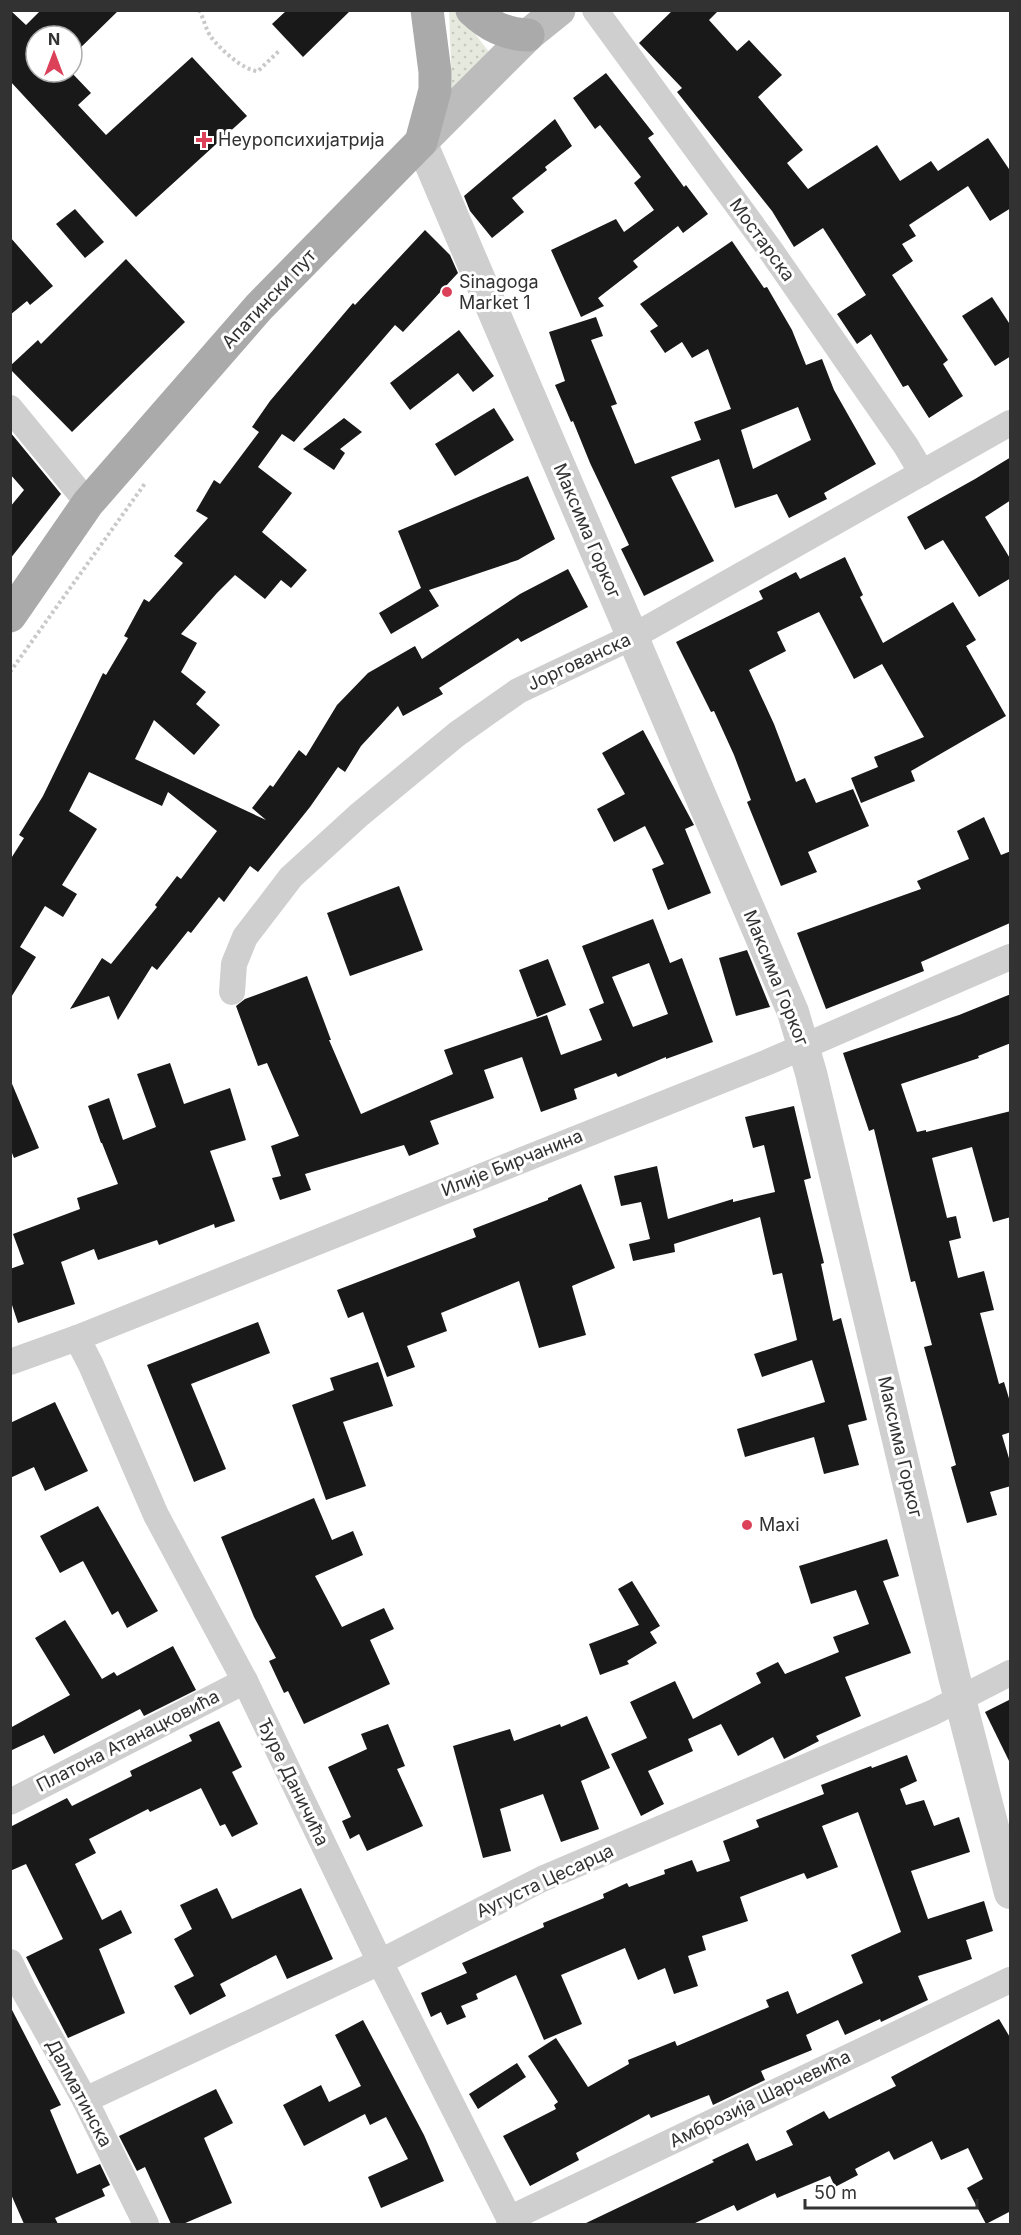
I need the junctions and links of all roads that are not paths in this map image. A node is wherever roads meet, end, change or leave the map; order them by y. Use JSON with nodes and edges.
{"nodes":[{"id":1,"x":427,"y":10,"type":"edge"},
{"id":2,"x":472,"y":10,"type":"edge"},
{"id":3,"x":559,"y":10,"type":"edge"},
{"id":4,"x":595,"y":10,"type":"edge"},
{"id":5,"x":528,"y":35,"type":"junction"},
{"id":6,"x":421,"y":142,"type":"junction"},
{"id":7,"x":10,"y":408,"type":"edge"},
{"id":8,"x":1011,"y":423,"type":"edge"},
{"id":9,"x":922,"y":473,"type":"junction"},
{"id":10,"x":88,"y":503,"type":"junction"},
{"id":11,"x":10,"y":616,"type":"edge"},
{"id":12,"x":632,"y":637,"type":"junction"},
{"id":13,"x":1011,"y":957,"type":"edge"},
{"id":14,"x":232,"y":992,"type":"dead end"},
{"id":15,"x":803,"y":1047,"type":"junction"},
{"id":16,"x":77,"y":1338,"type":"junction"},
{"id":17,"x":10,"y":1362,"type":"edge"},
{"id":18,"x":1011,"y":1673,"type":"edge"},
{"id":19,"x":245,"y":1681,"type":"junction"},
{"id":20,"x":960,"y":1700,"type":"junction"},
{"id":21,"x":10,"y":1802,"type":"edge"},
{"id":22,"x":1011,"y":1893,"type":"edge"},
{"id":23,"x":10,"y":1962,"type":"edge"},
{"id":24,"x":380,"y":1962,"type":"junction"},
{"id":25,"x":1011,"y":1980,"type":"edge"},
{"id":26,"x":17,"y":1992,"type":"edge"},
{"id":27,"x":85,"y":2100,"type":"junction"},
{"id":28,"x":511,"y":2222,"type":"edge"},
{"id":29,"x":146,"y":2224,"type":"edge"}],
"edges":[{"from":1,"to":6,"type":"main road"},
{"from":2,"to":5,"type":"main road"},
{"from":3,"to":5,"type":"main road","name":"Апатински пут"},
{"from":4,"to":9,"type":"street","name":"Мостарска"},
{"from":5,"to":6,"type":"main road","name":"Апатински пут"},
{"from":6,"to":10,"type":"main road","name":"Апатински пут"},
{"from":6,"to":12,"type":"street","name":"Максима Горког"},
{"from":7,"to":10,"type":"street"},
{"from":8,"to":9,"type":"street","name":"Јоргованска"},
{"from":9,"to":12,"type":"street","name":"Јоргованска"},
{"from":10,"to":11,"type":"main road","name":"Апатински пут"},
{"from":12,"to":14,"type":"street","name":"Јоргованска"},
{"from":12,"to":15,"type":"street","name":"Максима Горког"},
{"from":13,"to":15,"type":"street","name":"Илије Бирчанина"},
{"from":15,"to":16,"type":"street","name":"Илије Бирчанина"},
{"from":15,"to":20,"type":"street","name":"Максима Горког"},
{"from":16,"to":17,"type":"street","name":"Илије Бирчанина"},
{"from":16,"to":19,"type":"street","name":"Ђуре Даничића"},
{"from":18,"to":20,"type":"street","name":"Аугуста Цесарца"},
{"from":19,"to":21,"type":"street","name":"Платона Атанацковића"},
{"from":19,"to":24,"type":"street","name":"Ђуре Даничића"},
{"from":20,"to":22,"type":"street","name":"Максима Горког"},
{"from":20,"to":24,"type":"street","name":"Аугуста Цесарца"},
{"from":23,"to":26,"type":"street","name":"Далматинска"},
{"from":24,"to":27,"type":"street","name":"Аугуста Цесарца"},
{"from":24,"to":28,"type":"street","name":"Ђуре Даничића"},
{"from":25,"to":28,"type":"street","name":"Амброзија Шарчевића"},
{"from":26,"to":27,"type":"street","name":"Далматинска"},
{"from":27,"to":29,"type":"street","name":"Далматинска"}]}
